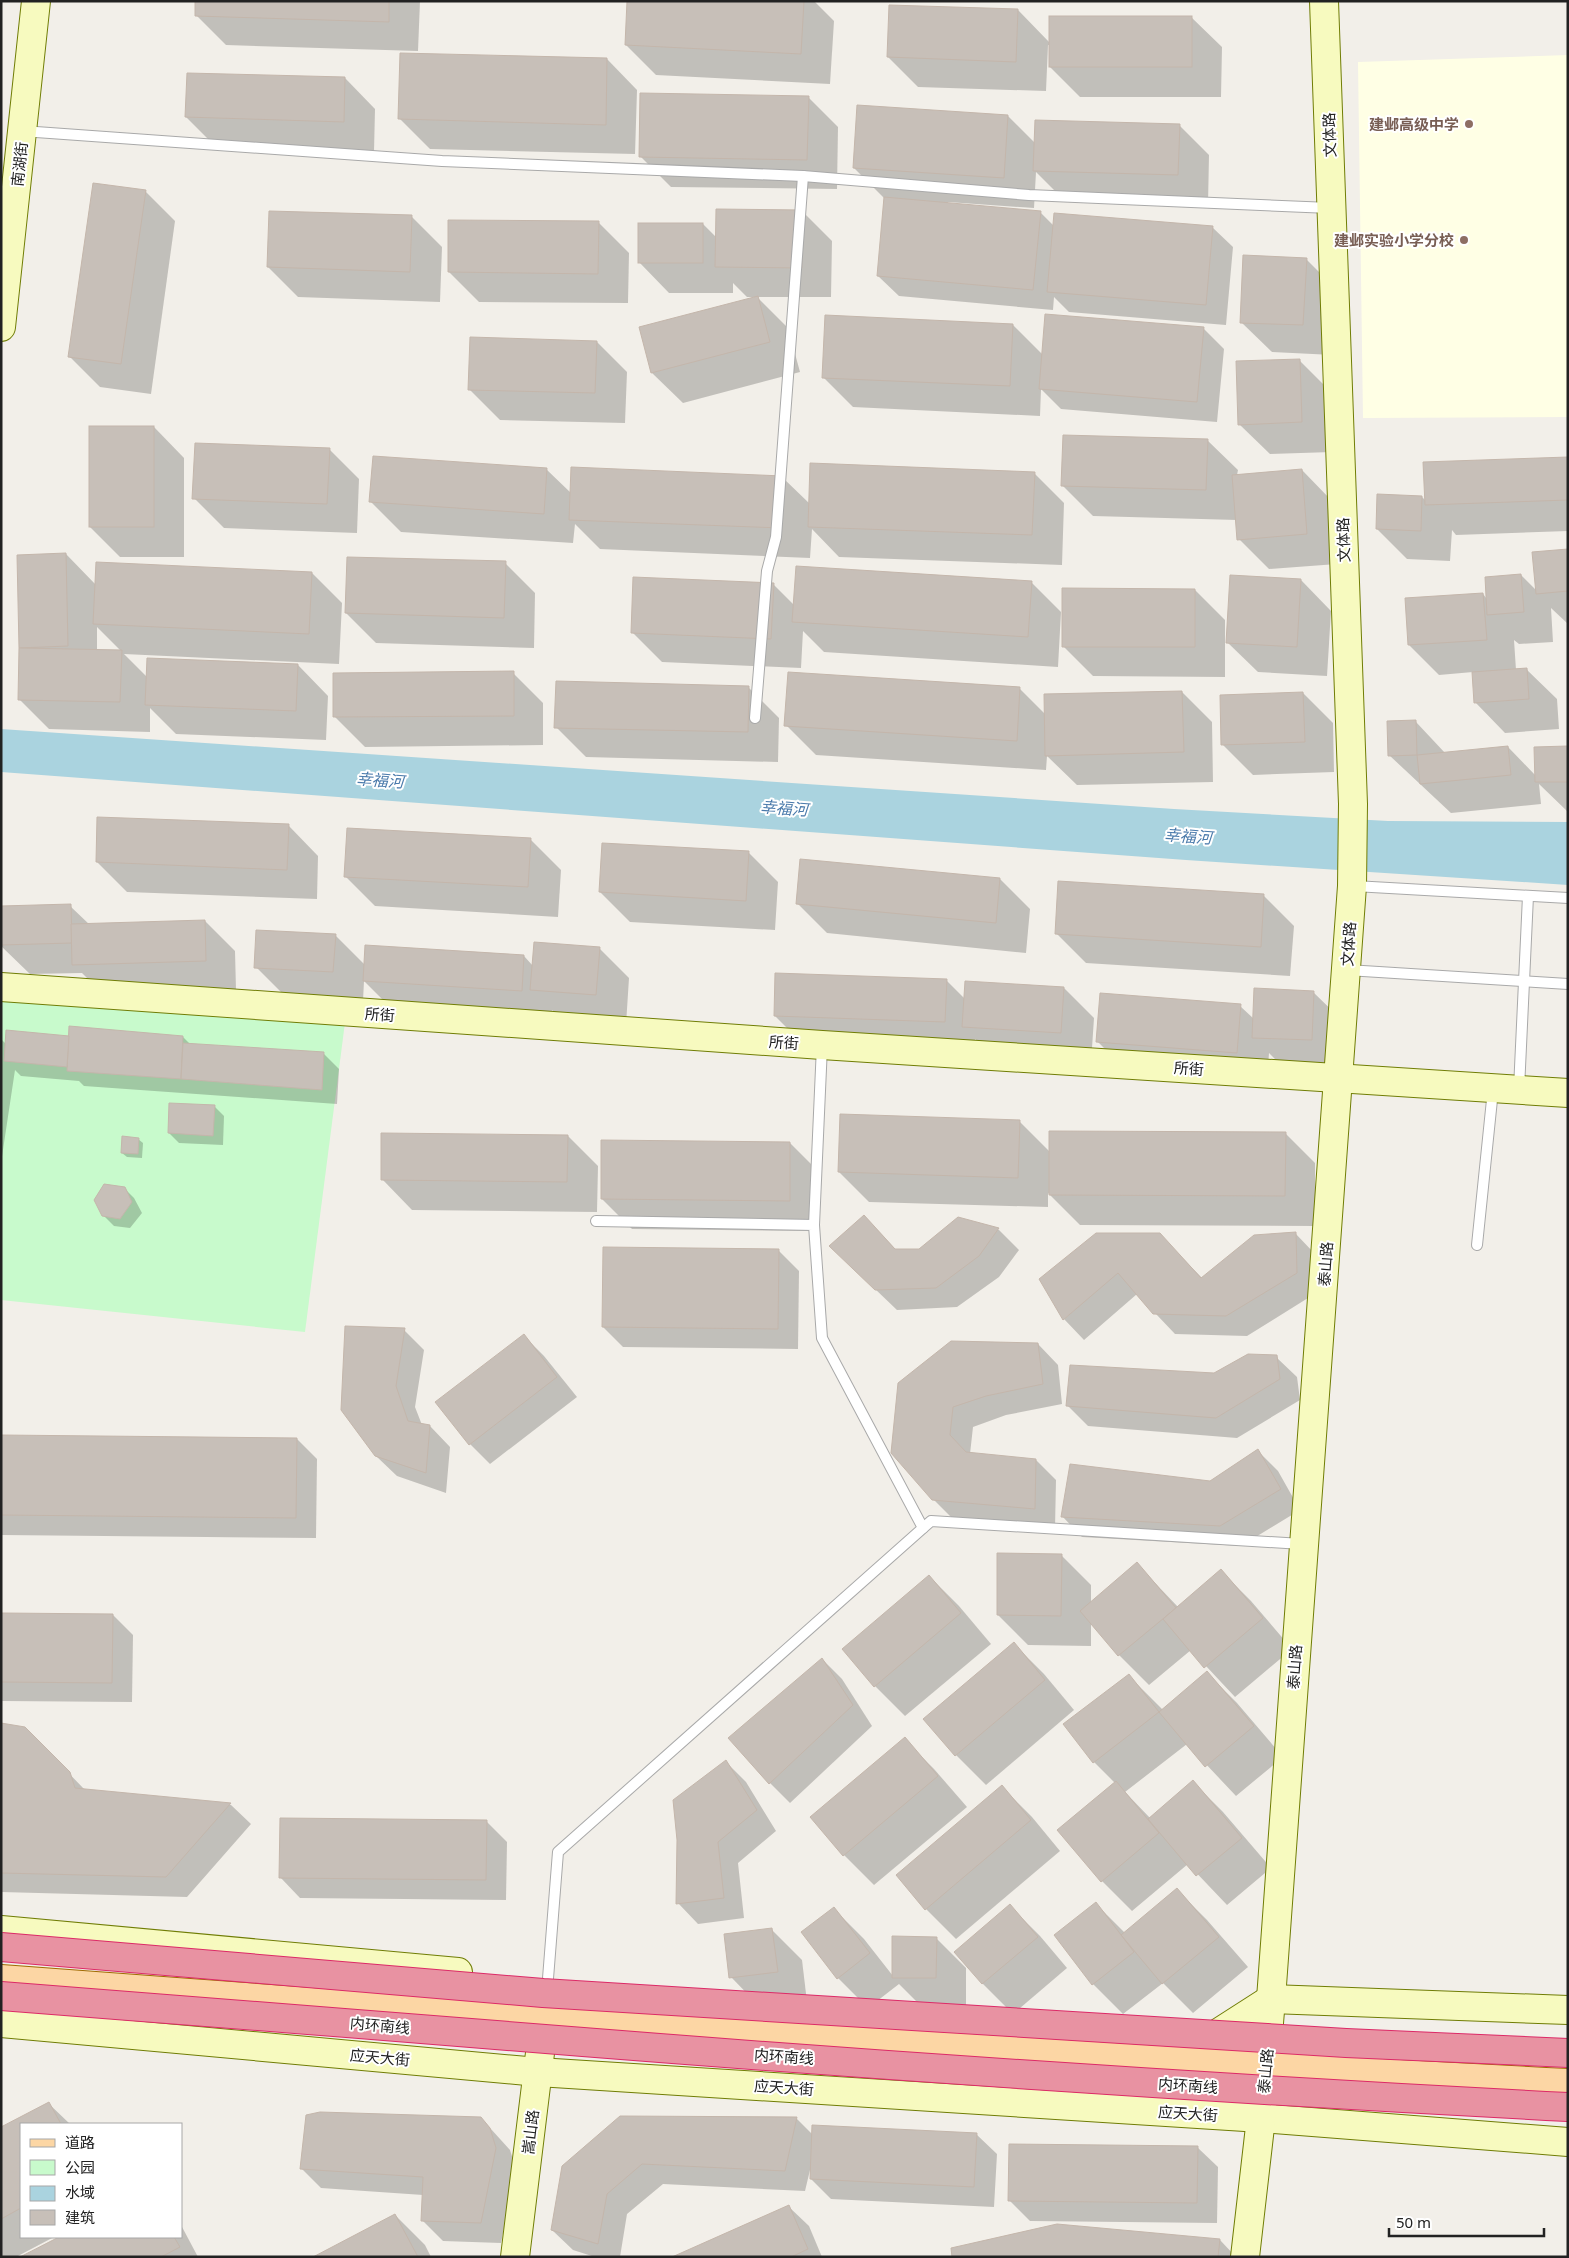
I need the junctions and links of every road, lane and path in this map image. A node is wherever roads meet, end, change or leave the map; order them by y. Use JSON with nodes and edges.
{"nodes":[{"id":1,"x":36,"y":1,"type":"edge"},
{"id":2,"x":1324,"y":1,"type":"edge"},
{"id":3,"x":22,"y":131,"type":"junction"},
{"id":4,"x":803,"y":176,"type":"junction"},
{"id":5,"x":1331,"y":208,"type":"junction"},
{"id":6,"x":1,"y":327,"type":"edge"},
{"id":7,"x":755,"y":718,"type":"dead end"},
{"id":8,"x":1352,"y":880,"type":"junction"},
{"id":9,"x":1528,"y":896,"type":"junction"},
{"id":10,"x":1568,"y":898,"type":"edge"},
{"id":11,"x":1346,"y":970,"type":"junction"},
{"id":12,"x":1524,"y":981,"type":"junction"},
{"id":13,"x":1568,"y":984,"type":"edge"},
{"id":14,"x":1,"y":987,"type":"edge"},
{"id":15,"x":822,"y":1045,"type":"junction"},
{"id":16,"x":1339,"y":1078,"type":"junction"},
{"id":17,"x":1506,"y":1089,"type":"junction"},
{"id":18,"x":1568,"y":1093,"type":"edge"},
{"id":19,"x":596,"y":1221,"type":"dead end"},
{"id":20,"x":814,"y":1225,"type":"junction"},
{"id":21,"x":1477,"y":1246,"type":"dead end"},
{"id":22,"x":922,"y":1528,"type":"junction"},
{"id":23,"x":1303,"y":1544,"type":"junction"},
{"id":24,"x":1,"y":1930,"type":"edge"},
{"id":25,"x":1,"y":1947,"type":"edge"},
{"id":26,"x":1,"y":1961,"type":"edge"},
{"id":27,"x":1,"y":1979,"type":"edge"},
{"id":28,"x":1,"y":1996,"type":"edge"},
{"id":29,"x":1271,"y":1999,"type":"junction"},
{"id":30,"x":1568,"y":2010,"type":"edge"},
{"id":31,"x":545,"y":2013,"type":"junction"},
{"id":32,"x":1,"y":2023,"type":"edge"},
{"id":33,"x":1204,"y":2042,"type":"junction"},
{"id":34,"x":1568,"y":2053,"type":"edge"},
{"id":35,"x":1266,"y":2057,"type":"junction"},
{"id":36,"x":1568,"y":2061,"type":"edge"},
{"id":37,"x":538,"y":2072,"type":"junction"},
{"id":38,"x":1568,"y":2083,"type":"edge"},
{"id":39,"x":1568,"y":2107,"type":"edge"},
{"id":40,"x":1261,"y":2118,"type":"junction"},
{"id":41,"x":1568,"y":2142,"type":"edge"},
{"id":42,"x":515,"y":2257,"type":"edge"},
{"id":43,"x":1245,"y":2257,"type":"edge"}],
"edges":[{"from":1,"to":3,"type":"street","name":"南湖街"},
{"from":2,"to":5,"type":"street","name":"文体路"},
{"from":3,"to":4,"type":"lane"},
{"from":3,"to":6,"type":"street","name":"南湖街"},
{"from":4,"to":5,"type":"lane"},
{"from":4,"to":7,"type":"lane"},
{"from":5,"to":8,"type":"street","name":"文体路"},
{"from":8,"to":9,"type":"lane"},
{"from":8,"to":11,"type":"street","name":"文体路"},
{"from":9,"to":10,"type":"lane"},
{"from":9,"to":12,"type":"lane"},
{"from":11,"to":12,"type":"lane"},
{"from":11,"to":16,"type":"street","name":"文体路"},
{"from":12,"to":13,"type":"lane"},
{"from":12,"to":17,"type":"lane"},
{"from":14,"to":15,"type":"street","name":"所街"},
{"from":15,"to":16,"type":"street","name":"所街"},
{"from":15,"to":20,"type":"lane"},
{"from":16,"to":17,"type":"street","name":"所街"},
{"from":16,"to":23,"type":"street","name":"泰山路"},
{"from":17,"to":18,"type":"street","name":"所街"},
{"from":17,"to":21,"type":"lane"},
{"from":19,"to":20,"type":"lane"},
{"from":20,"to":22,"type":"lane"},
{"from":22,"to":23,"type":"lane"},
{"from":22,"to":31,"type":"lane"},
{"from":23,"to":29,"type":"street","name":"泰山路"},
{"from":24,"to":31,"type":"street"},
{"from":25,"to":34,"type":"highway","bridge":true},
{"from":26,"to":31,"type":"main road"},
{"from":27,"to":31,"type":"main road"},
{"from":28,"to":39,"type":"highway","name":"内环南线","bridge":true},
{"from":29,"to":30,"type":"street"},
{"from":29,"to":33,"type":"street"},
{"from":29,"to":35,"type":"street","name":"泰山路"},
{"from":31,"to":33,"type":"main road"},
{"from":31,"to":35,"type":"main road"},
{"from":31,"to":37,"type":"street","name":"嵩山路"},
{"from":32,"to":37,"type":"street","name":"应天大街"},
{"from":33,"to":35,"type":"main road"},
{"from":35,"to":36,"type":"main road"},
{"from":35,"to":38,"type":"main road"},
{"from":35,"to":40,"type":"street","name":"泰山路"},
{"from":37,"to":40,"type":"street","name":"应天大街"},
{"from":37,"to":42,"type":"street","name":"嵩山路"},
{"from":40,"to":41,"type":"street","name":"应天大街"},
{"from":40,"to":43,"type":"street","name":"泰山路"}]}
